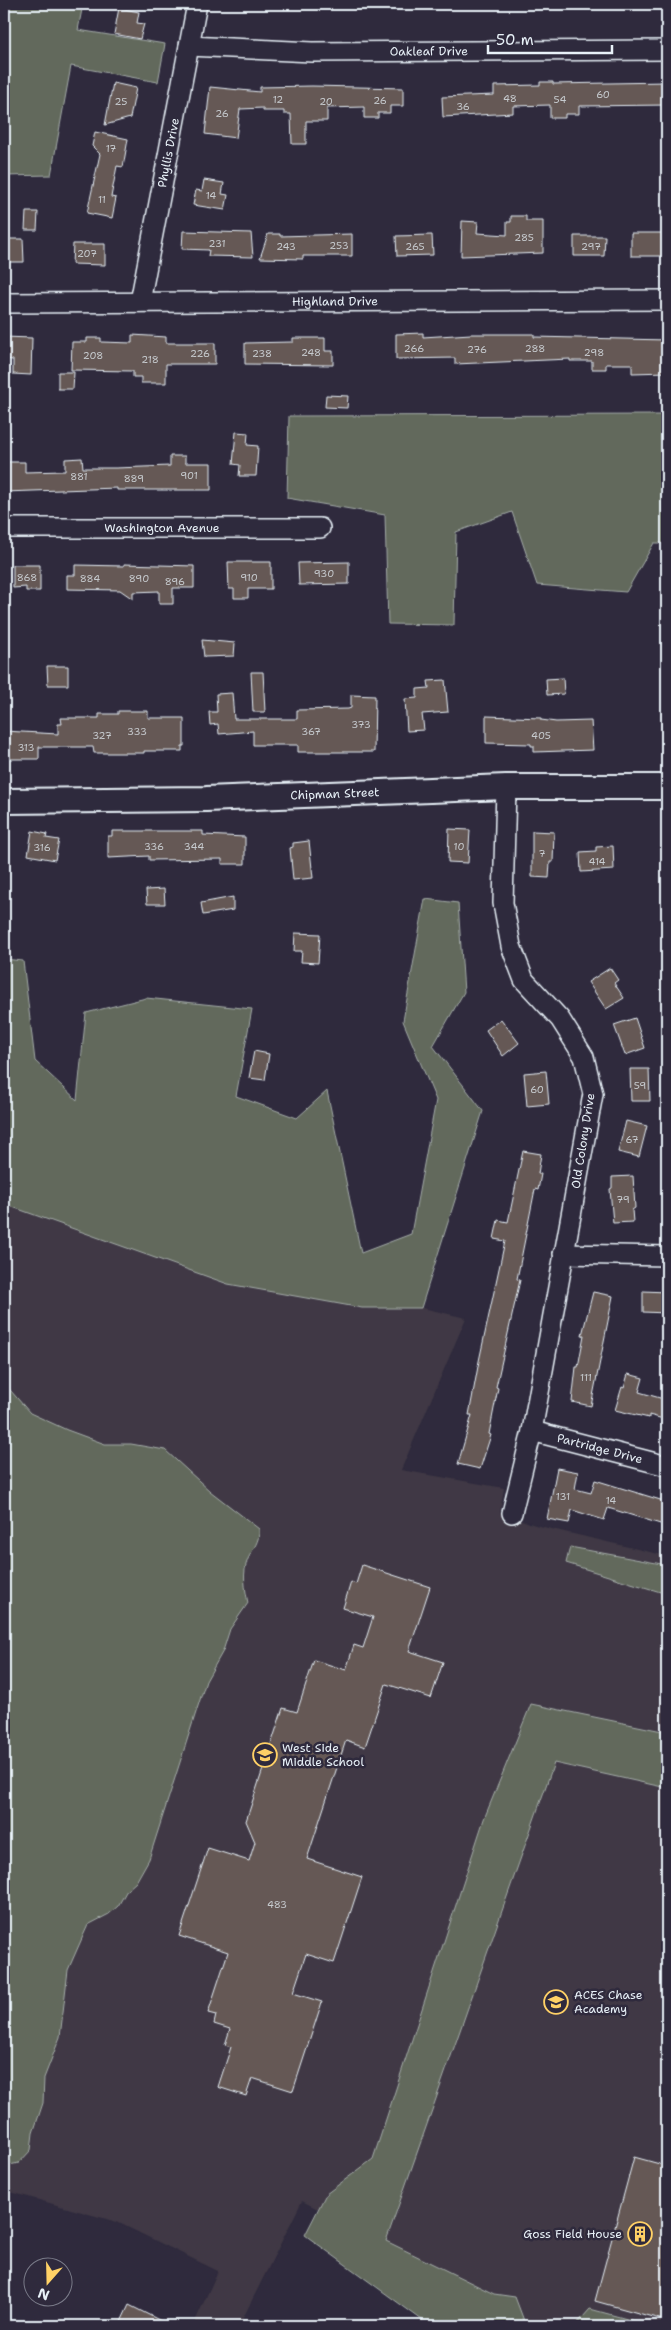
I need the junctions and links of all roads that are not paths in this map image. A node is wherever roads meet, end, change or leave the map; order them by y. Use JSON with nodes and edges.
{"nodes":[{"id":1,"x":197,"y":4,"type":"edge"},
{"id":2,"x":190,"y":46,"type":"junction"},
{"id":3,"x":667,"y":50,"type":"edge"},
{"id":4,"x":667,"y":300,"type":"edge"},
{"id":5,"x":140,"y":302,"type":"junction"},
{"id":6,"x":4,"y":303,"type":"edge"},
{"id":7,"x":4,"y":528,"type":"edge"},
{"id":8,"x":320,"y":528,"type":"dead end"},
{"id":9,"x":506,"y":787,"type":"junction"},
{"id":10,"x":667,"y":787,"type":"edge"},
{"id":11,"x":4,"y":801,"type":"edge"},
{"id":12,"x":563,"y":1254,"type":"junction"},
{"id":13,"x":667,"y":1256,"type":"edge"},
{"id":14,"x":532,"y":1431,"type":"junction"},
{"id":15,"x":667,"y":1466,"type":"edge"},
{"id":16,"x":512,"y":1513,"type":"dead end"}],
"edges":[{"from":1,"to":2,"type":"street","name":"Phyllis Drive"},
{"from":2,"to":3,"type":"street","name":"Oakleaf Drive"},
{"from":2,"to":5,"type":"street","name":"Phyllis Drive"},
{"from":4,"to":5,"type":"street","name":"Highland Drive"},
{"from":5,"to":6,"type":"street","name":"Highland Drive"},
{"from":7,"to":8,"type":"street","name":"Washington Avenue"},
{"from":9,"to":10,"type":"street","name":"Chipman Street"},
{"from":9,"to":11,"type":"street","name":"Chipman Street"},
{"from":9,"to":12,"type":"street","name":"Old Colony Drive"},
{"from":12,"to":13,"type":"street"},
{"from":12,"to":14,"type":"street","name":"Old Colony Drive"},
{"from":14,"to":15,"type":"street","name":"Partridge Drive"},
{"from":14,"to":16,"type":"street","name":"Old Colony Drive"}]}
